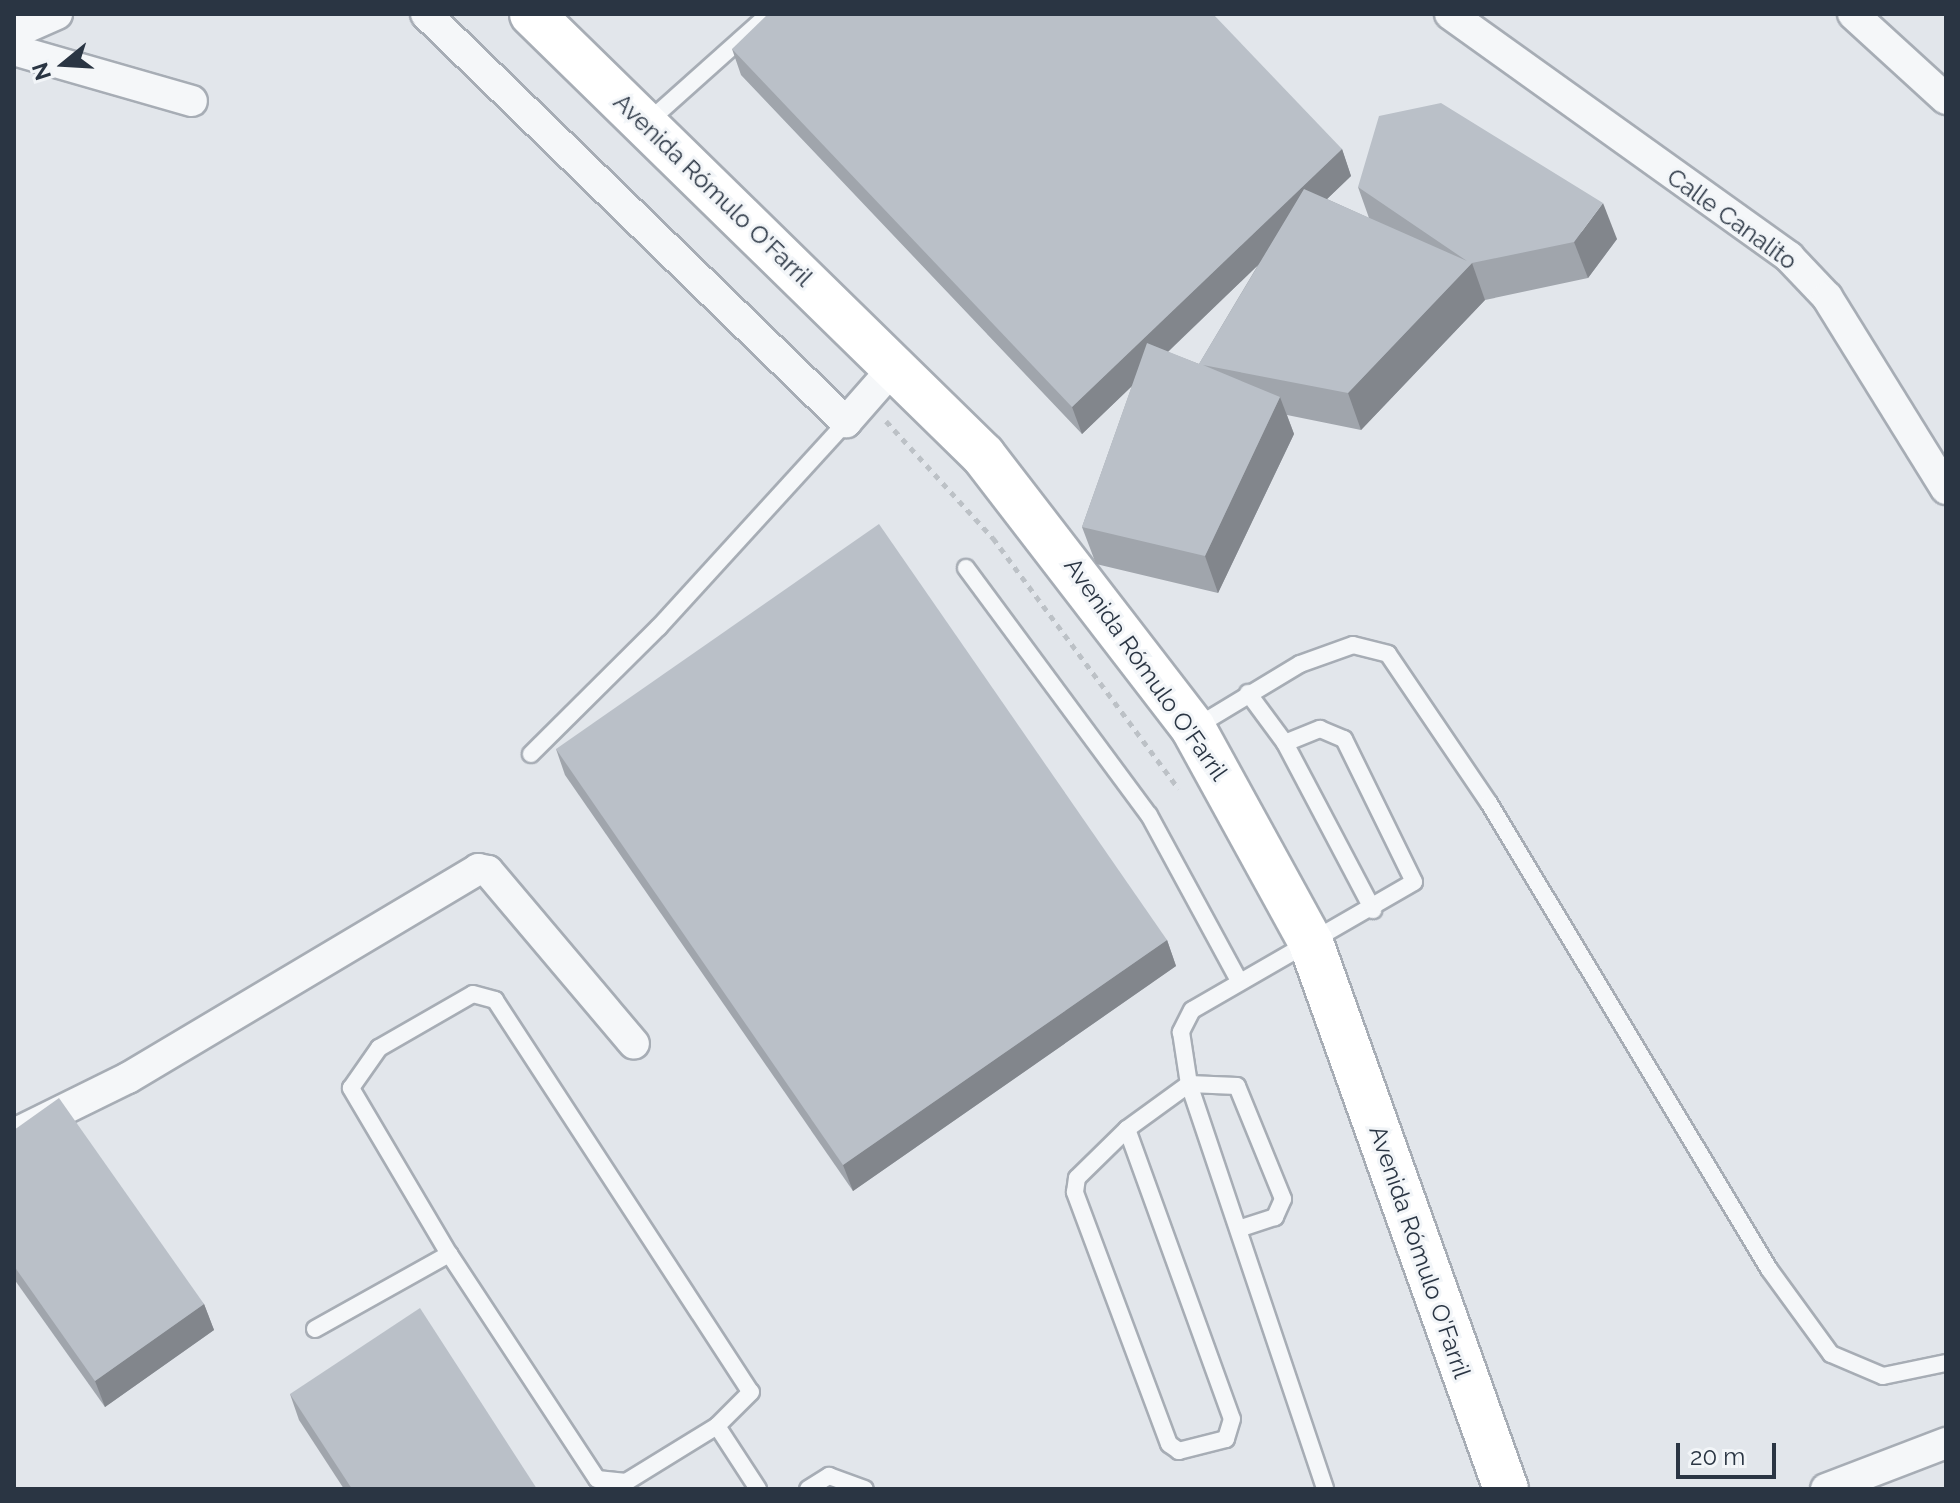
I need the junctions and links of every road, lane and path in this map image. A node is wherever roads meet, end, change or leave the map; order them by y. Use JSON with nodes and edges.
{"nodes":[{"id":1,"x":57,"y":14,"type":"edge"},
{"id":2,"x":426,"y":14,"type":"edge"},
{"id":3,"x":532,"y":14,"type":"edge"},
{"id":4,"x":769,"y":14,"type":"edge"},
{"id":5,"x":1450,"y":14,"type":"edge"},
{"id":6,"x":1853,"y":14,"type":"edge"},
{"id":7,"x":14,"y":33,"type":"edge"},
{"id":8,"x":14,"y":50,"type":"edge"},
{"id":9,"x":1946,"y":99,"type":"edge"},
{"id":10,"x":192,"y":101,"type":"dead end"},
{"id":11,"x":646,"y":124,"type":"junction"},
{"id":12,"x":895,"y":366,"type":"junction"},
{"id":13,"x":846,"y":422,"type":"junction"},
{"id":14,"x":894,"y":428,"type":"dead end"},
{"id":15,"x":1946,"y":489,"type":"edge"},
{"id":16,"x":966,"y":568,"type":"dead end"},
{"id":17,"x":1248,"y":693,"type":"junction"},
{"id":18,"x":1193,"y":728,"type":"junction"},
{"id":19,"x":1285,"y":743,"type":"junction"},
{"id":20,"x":531,"y":754,"type":"dead end"},
{"id":21,"x":1187,"y":801,"type":"dead end"},
{"id":22,"x":1373,"y":910,"type":"junction"},
{"id":23,"x":1311,"y":943,"type":"junction"},
{"id":24,"x":1239,"y":981,"type":"junction"},
{"id":25,"x":634,"y":1044,"type":"dead end"},
{"id":26,"x":1189,"y":1084,"type":"junction"},
{"id":27,"x":1127,"y":1129,"type":"junction"},
{"id":28,"x":14,"y":1134,"type":"edge"},
{"id":29,"x":1242,"y":1228,"type":"junction"},
{"id":30,"x":449,"y":1254,"type":"junction"},
{"id":31,"x":315,"y":1329,"type":"dead end"},
{"id":32,"x":1946,"y":1363,"type":"edge"},
{"id":33,"x":717,"y":1426,"type":"junction"},
{"id":34,"x":1946,"y":1443,"type":"edge"},
{"id":35,"x":758,"y":1489,"type":"edge"},
{"id":36,"x":808,"y":1489,"type":"edge"},
{"id":37,"x":865,"y":1489,"type":"edge"},
{"id":38,"x":1325,"y":1489,"type":"edge"},
{"id":39,"x":1506,"y":1489,"type":"edge"},
{"id":40,"x":1826,"y":1489,"type":"edge"}],
"edges":[{"from":1,"to":7,"type":"street"},
{"from":2,"to":13,"type":"street"},
{"from":3,"to":11,"type":"street","name":"Avenida Rómulo O'Farril"},
{"from":4,"to":11,"type":"lane"},
{"from":5,"to":15,"type":"street","name":"Calle Canalito"},
{"from":6,"to":9,"type":"street"},
{"from":8,"to":10,"type":"street"},
{"from":11,"to":12,"type":"street","name":"Avenida Rómulo O'Farril"},
{"from":12,"to":13,"type":"street"},
{"from":12,"to":18,"type":"street","name":"Avenida Rómulo O'Farril"},
{"from":13,"to":20,"type":"lane"},
{"from":14,"to":21,"type":"path"},
{"from":16,"to":24,"type":"lane"},
{"from":17,"to":18,"type":"lane"},
{"from":17,"to":19,"type":"lane"},
{"from":17,"to":32,"type":"lane"},
{"from":18,"to":23,"type":"street","name":"Avenida Rómulo O'Farril"},
{"from":19,"to":22,"type":"lane"},
{"from":19,"to":22,"type":"lane"},
{"from":22,"to":23,"type":"lane"},
{"from":23,"to":24,"type":"lane"},
{"from":23,"to":39,"type":"street","name":"Avenida Rómulo O'Farril"},
{"from":24,"to":26,"type":"lane"},
{"from":25,"to":28,"type":"street"},
{"from":26,"to":27,"type":"lane"},
{"from":26,"to":29,"type":"lane"},
{"from":26,"to":29,"type":"lane"},
{"from":27,"to":27,"type":"lane"},
{"from":29,"to":38,"type":"lane"},
{"from":30,"to":31,"type":"lane"},
{"from":30,"to":33,"type":"lane"},
{"from":30,"to":33,"type":"lane"},
{"from":33,"to":35,"type":"lane"},
{"from":34,"to":40,"type":"street"},
{"from":36,"to":37,"type":"lane"}]}
